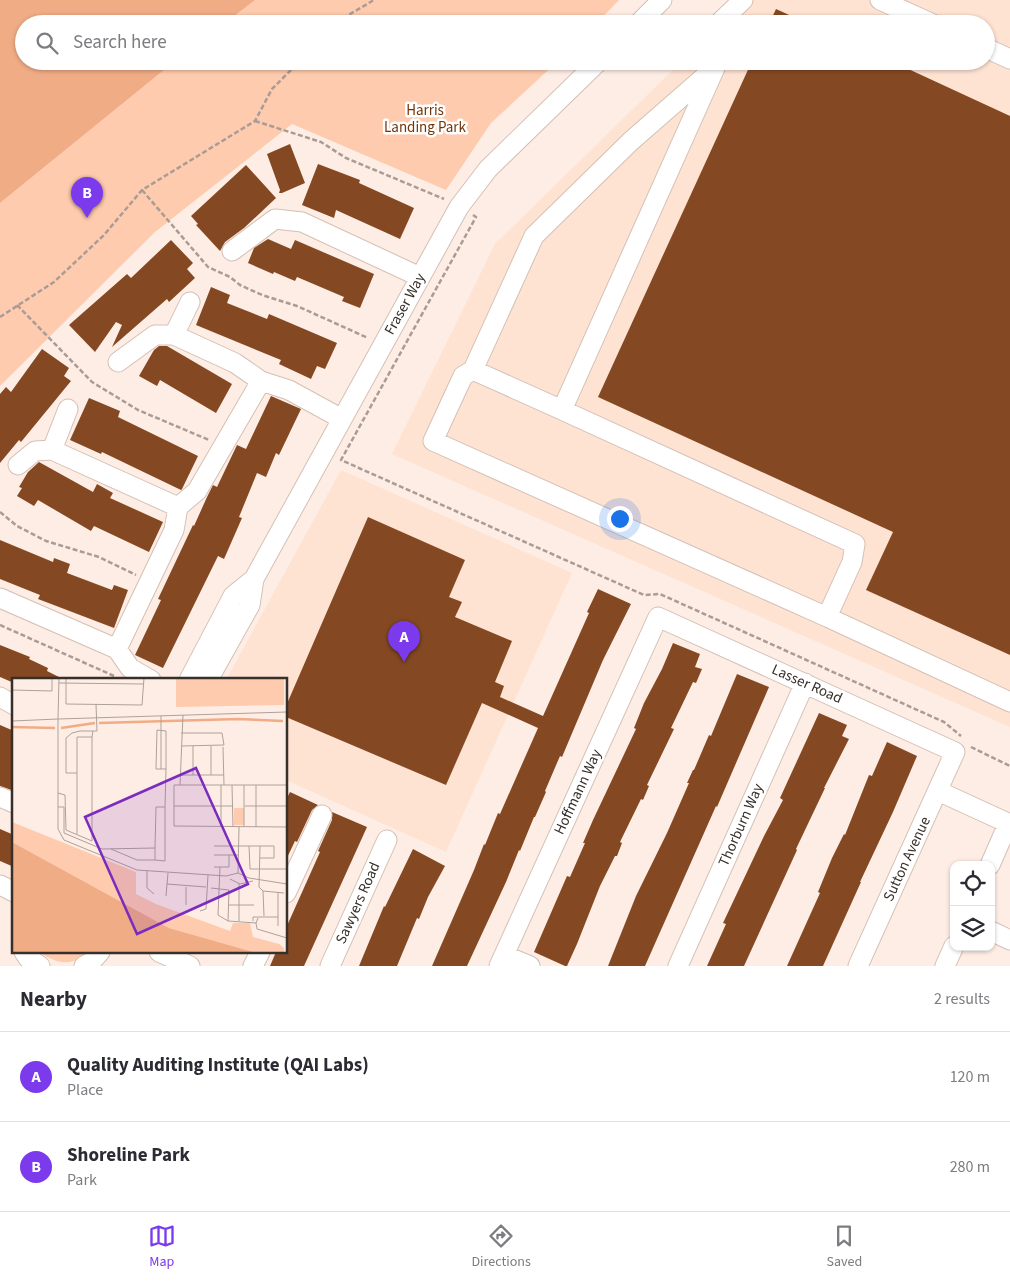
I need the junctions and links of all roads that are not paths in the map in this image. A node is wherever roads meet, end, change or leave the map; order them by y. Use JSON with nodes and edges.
{"nodes":[{"id":1,"x":662,"y":0,"type":"edge"},
{"id":2,"x":742,"y":0,"type":"edge"},
{"id":3,"x":880,"y":0,"type":"edge"},
{"id":4,"x":647,"y":15,"type":"edge"},
{"id":5,"x":727,"y":15,"type":"edge"},
{"id":6,"x":913,"y":15,"type":"edge"},
{"id":7,"x":995,"y":52,"type":"edge"},
{"id":8,"x":1010,"y":59,"type":"edge"},
{"id":9,"x":590,"y":70,"type":"edge"},
{"id":10,"x":708,"y":70,"type":"edge"},
{"id":11,"x":712,"y":70,"type":"edge"},
{"id":12,"x":232,"y":251,"type":"dead end"},
{"id":13,"x":420,"y":277,"type":"junction"},
{"id":14,"x":190,"y":302,"type":"dead end"},
{"id":15,"x":174,"y":335,"type":"junction"},
{"id":16,"x":118,"y":362,"type":"dead end"},
{"id":17,"x":473,"y":370,"type":"junction"},
{"id":18,"x":261,"y":382,"type":"junction"},
{"id":19,"x":68,"y":408,"type":"dead end"},
{"id":20,"x":562,"y":410,"type":"junction"},
{"id":21,"x":342,"y":420,"type":"junction"},
{"id":22,"x":52,"y":450,"type":"junction"},
{"id":23,"x":18,"y":464,"type":"dead end"},
{"id":24,"x":178,"y":507,"type":"junction"},
{"id":25,"x":254,"y":579,"type":"junction"},
{"id":26,"x":0,"y":598,"type":"edge"},
{"id":27,"x":658,"y":617,"type":"joint"},
{"id":28,"x":827,"y":617,"type":"junction"},
{"id":29,"x":117,"y":649,"type":"junction"},
{"id":30,"x":148,"y":678,"type":"edge"},
{"id":31,"x":190,"y":678,"type":"edge"},
{"id":32,"x":209,"y":678,"type":"edge"},
{"id":33,"x":805,"y":683,"type":"junction"},
{"id":34,"x":0,"y":698,"type":"edge"},
{"id":35,"x":1010,"y":702,"type":"edge"},
{"id":36,"x":12,"y":704,"type":"edge"},
{"id":37,"x":955,"y":752,"type":"joint"},
{"id":38,"x":938,"y":791,"type":"junction"},
{"id":39,"x":0,"y":797,"type":"edge"},
{"id":40,"x":12,"y":802,"type":"edge"},
{"id":41,"x":322,"y":815,"type":"dead end"},
{"id":42,"x":1009,"y":824,"type":"edge"},
{"id":43,"x":387,"y":840,"type":"dead end"},
{"id":44,"x":992,"y":861,"type":"edge"},
{"id":45,"x":0,"y":885,"type":"edge"},
{"id":46,"x":288,"y":889,"type":"edge"},
{"id":47,"x":12,"y":891,"type":"edge"},
{"id":48,"x":995,"y":933,"type":"edge"},
{"id":49,"x":1010,"y":940,"type":"edge"},
{"id":50,"x":952,"y":951,"type":"edge"},
{"id":51,"x":98,"y":954,"type":"edge"},
{"id":52,"x":163,"y":954,"type":"edge"},
{"id":53,"x":259,"y":954,"type":"edge"},
{"id":54,"x":501,"y":960,"type":"edge"},
{"id":55,"x":84,"y":966,"type":"edge"},
{"id":56,"x":190,"y":966,"type":"edge"},
{"id":57,"x":253,"y":966,"type":"edge"},
{"id":58,"x":330,"y":966,"type":"edge"},
{"id":59,"x":530,"y":966,"type":"edge"},
{"id":60,"x":678,"y":966,"type":"edge"},
{"id":61,"x":858,"y":966,"type":"edge"},
{"id":62,"x":945,"y":966,"type":"edge"}],
"edges":[{"from":1,"to":4,"type":"street"},
{"from":2,"to":5,"type":"street"},
{"from":3,"to":6,"type":"street"},
{"from":7,"to":8,"type":"street"},
{"from":9,"to":13,"type":"street","name":"Fraser Way"},
{"from":10,"to":17,"type":"street"},
{"from":11,"to":20,"type":"street"},
{"from":12,"to":13,"type":"street"},
{"from":13,"to":21,"type":"street","name":"Fraser Way"},
{"from":14,"to":15,"type":"street"},
{"from":15,"to":16,"type":"street"},
{"from":15,"to":18,"type":"street"},
{"from":17,"to":20,"type":"street"},
{"from":17,"to":28,"type":"street"},
{"from":18,"to":21,"type":"street"},
{"from":18,"to":24,"type":"street"},
{"from":19,"to":22,"type":"street"},
{"from":20,"to":28,"type":"street"},
{"from":21,"to":25,"type":"street","name":"Fraser Way"},
{"from":22,"to":23,"type":"street"},
{"from":22,"to":24,"type":"street"},
{"from":24,"to":29,"type":"street"},
{"from":25,"to":31,"type":"street","name":"Fraser Way"},
{"from":25,"to":32,"type":"street","name":"Fraser Way"},
{"from":26,"to":29,"type":"street"},
{"from":27,"to":33,"type":"street","name":"Lasser Road"},
{"from":27,"to":54,"type":"street","name":"Hoffmann Way"},
{"from":28,"to":35,"type":"street"},
{"from":29,"to":30,"type":"street"},
{"from":33,"to":37,"type":"street","name":"Lasser Road"},
{"from":33,"to":60,"type":"street","name":"Thorburn Way"},
{"from":34,"to":36,"type":"street"},
{"from":37,"to":38,"type":"street","name":"Sutton Avenue"},
{"from":38,"to":42,"type":"street"},
{"from":38,"to":61,"type":"street","name":"Sutton Avenue"},
{"from":39,"to":40,"type":"street"},
{"from":41,"to":46,"type":"street"},
{"from":42,"to":44,"type":"street"},
{"from":43,"to":58,"type":"street","name":"Sawyers Road"},
{"from":45,"to":47,"type":"street"},
{"from":48,"to":49,"type":"street"},
{"from":50,"to":62,"type":"street"},
{"from":51,"to":55,"type":"street"},
{"from":52,"to":56,"type":"street"},
{"from":53,"to":57,"type":"street"},
{"from":54,"to":59,"type":"street"}]}
